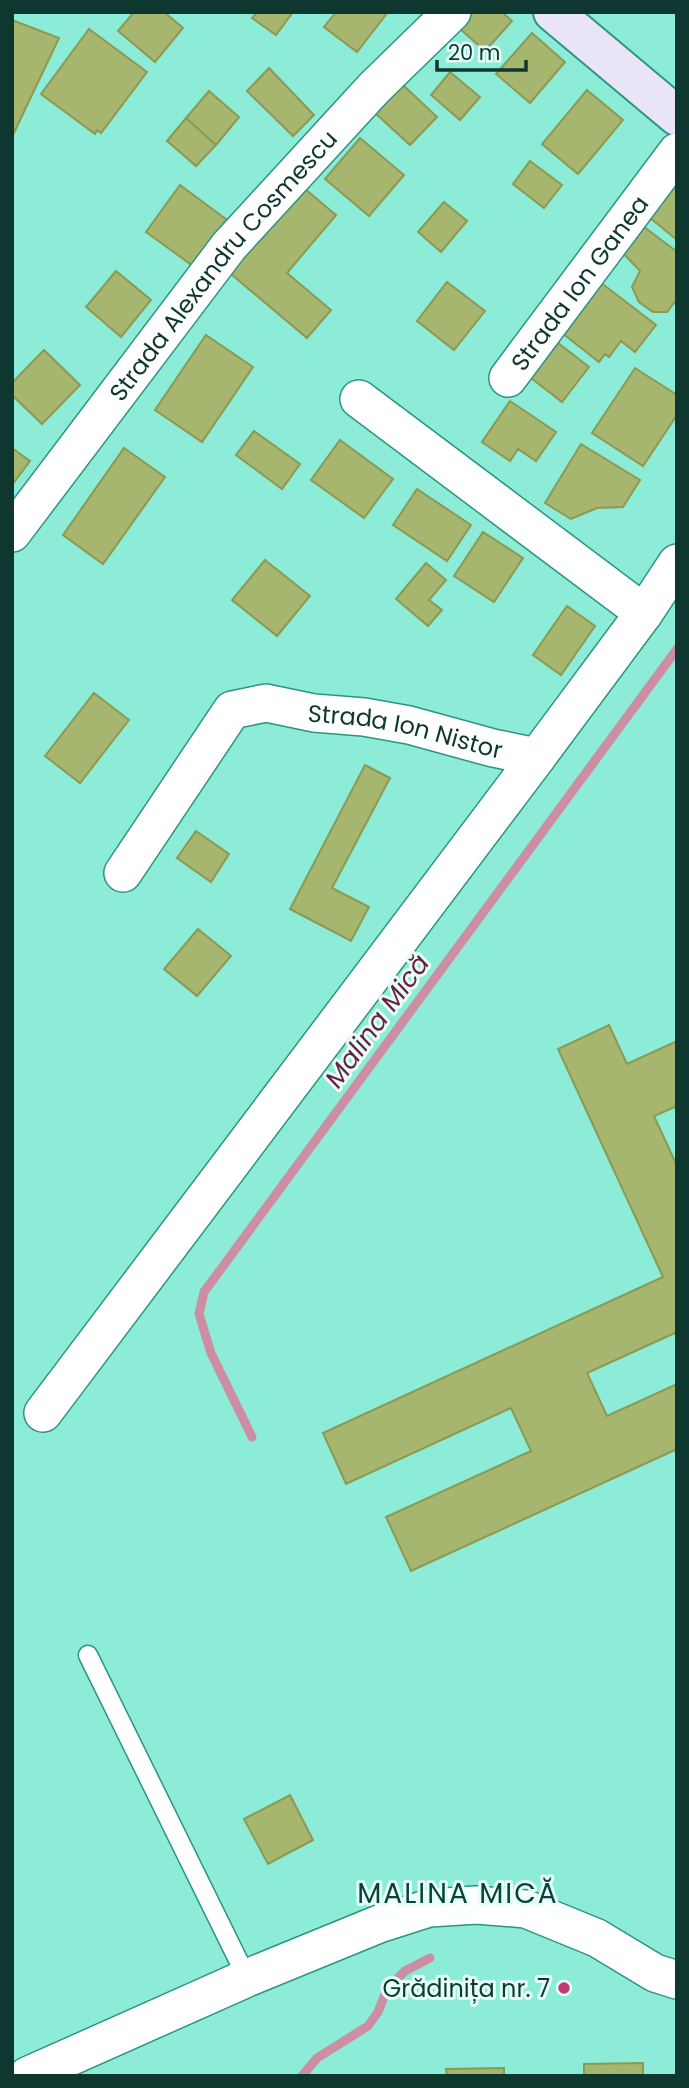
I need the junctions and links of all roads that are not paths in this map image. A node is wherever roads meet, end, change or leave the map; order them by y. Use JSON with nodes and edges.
{"nodes":[{"id":1,"x":452,"y":12,"type":"edge"},
{"id":2,"x":554,"y":12,"type":"edge"},
{"id":3,"x":677,"y":116,"type":"edge"},
{"id":4,"x":677,"y":152,"type":"edge"},
{"id":5,"x":508,"y":378,"type":"dead end"},
{"id":6,"x":359,"y":399,"type":"dead end"},
{"id":7,"x":12,"y":533,"type":"edge"},
{"id":8,"x":677,"y":563,"type":"edge"},
{"id":9,"x":644,"y":613,"type":"junction"},
{"id":10,"x":537,"y":757,"type":"junction"},
{"id":11,"x":123,"y":873,"type":"dead end"},
{"id":12,"x":43,"y":1413,"type":"dead end"},
{"id":13,"x":88,"y":1656,"type":"dead end"},
{"id":14,"x":247,"y":1978,"type":"junction"},
{"id":15,"x":677,"y":1980,"type":"edge"},
{"id":16,"x":27,"y":2076,"type":"edge"}],
"edges":[{"from":1,"to":7,"type":"street","name":"Strada Alexandru Cosmescu"},
{"from":2,"to":3,"type":"street"},
{"from":4,"to":5,"type":"street","name":"Strada Ion Ganea"},
{"from":6,"to":9,"type":"street"},
{"from":8,"to":9,"type":"street","name":"Strada Ion Nistor"},
{"from":9,"to":10,"type":"street","name":"Strada Ion Nistor"},
{"from":10,"to":11,"type":"street","name":"Strada Ion Nistor"},
{"from":10,"to":12,"type":"street"},
{"from":13,"to":14,"type":"lane"},
{"from":14,"to":15,"type":"street"},
{"from":14,"to":16,"type":"street"}]}
